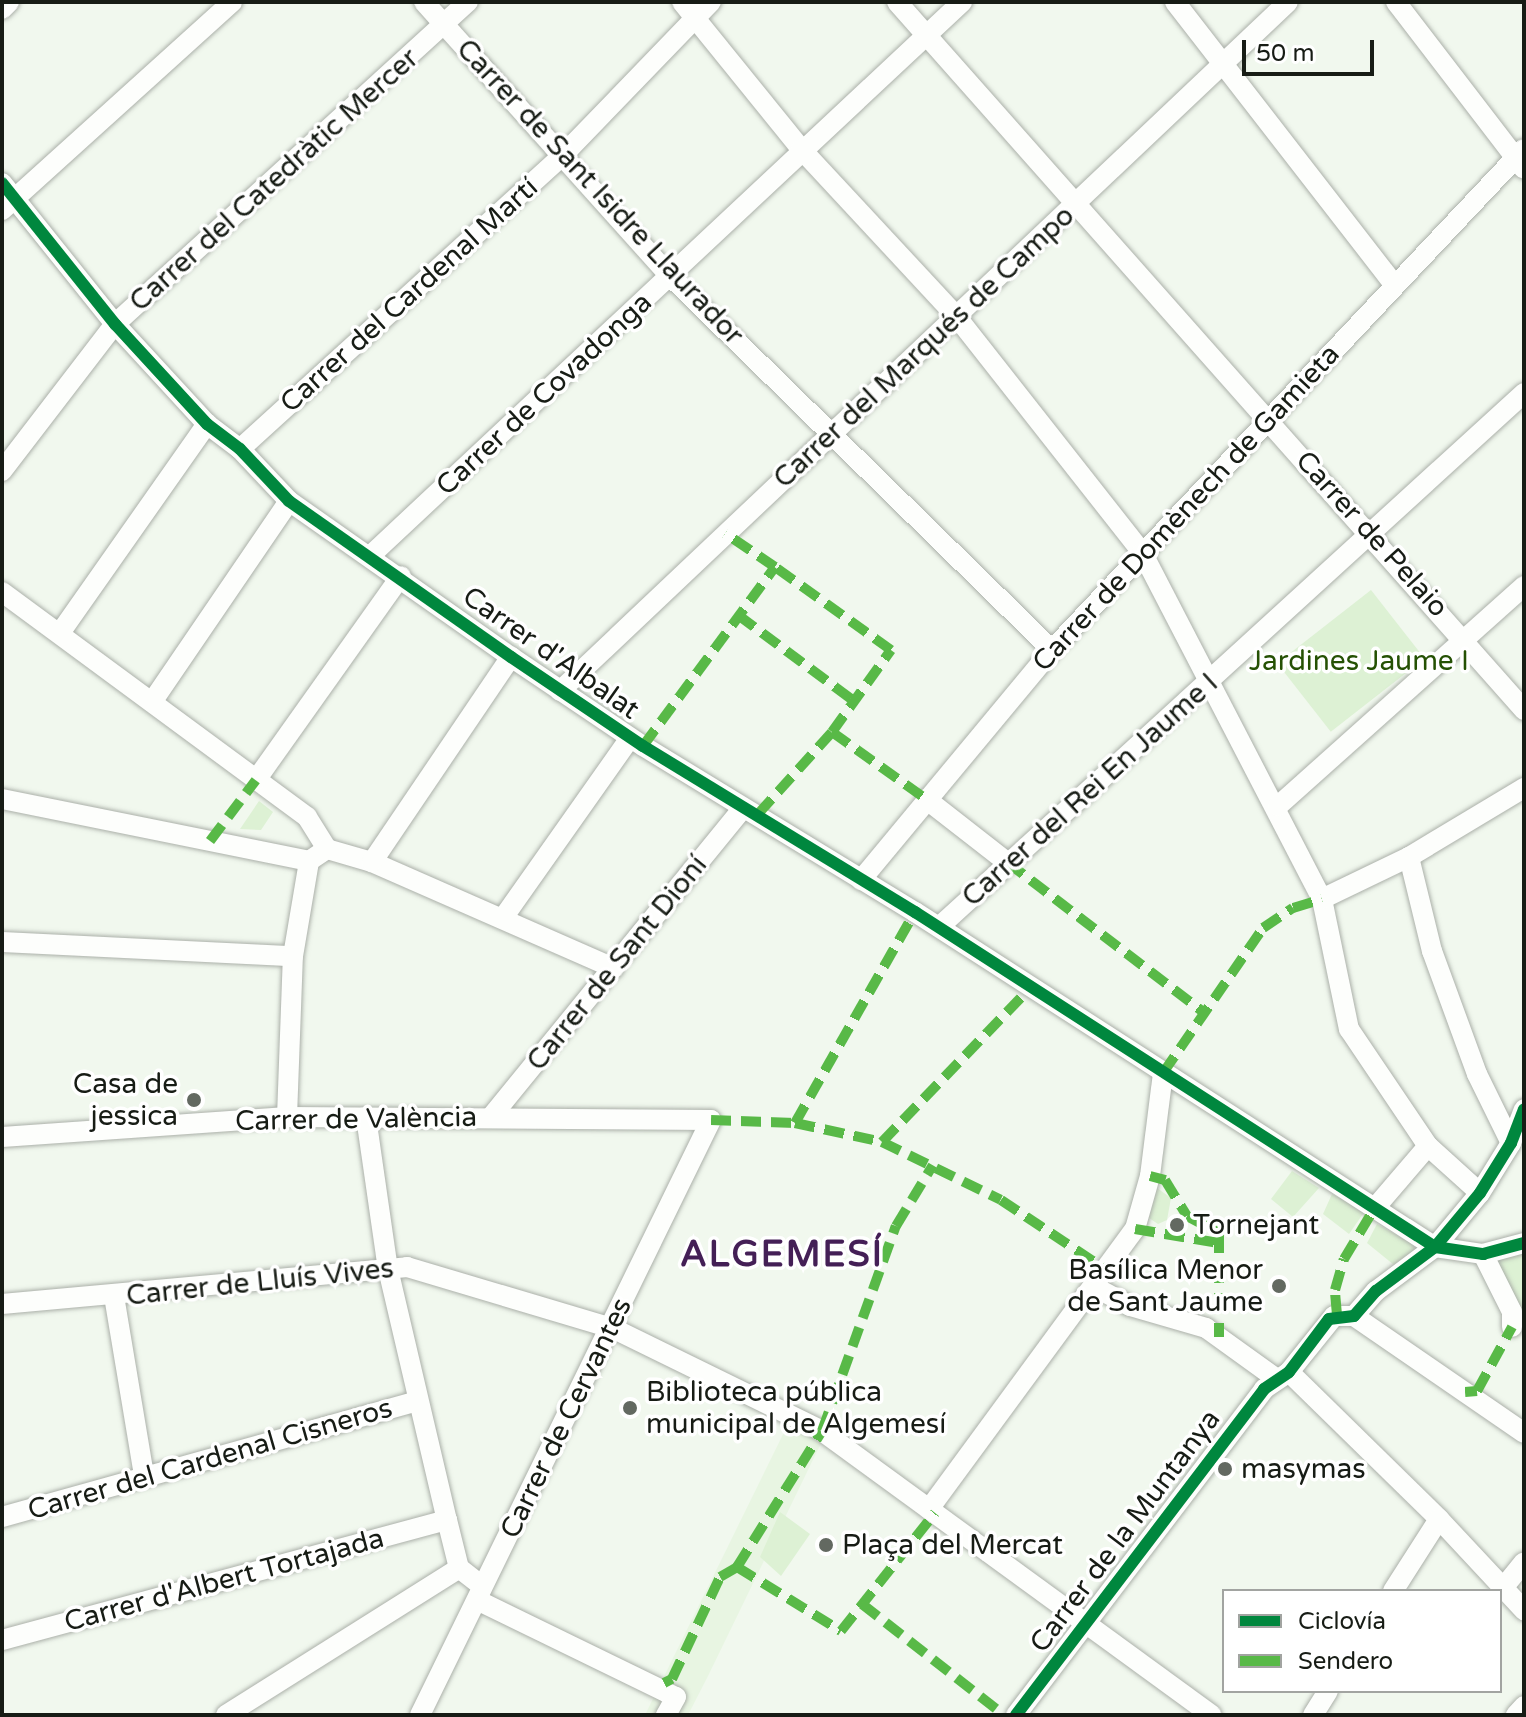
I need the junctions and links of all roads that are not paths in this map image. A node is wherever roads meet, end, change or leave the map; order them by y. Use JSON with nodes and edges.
{"nodes":[{"id":1,"x":9,"y":2,"type":"edge"},
{"id":2,"x":232,"y":2,"type":"edge"},
{"id":3,"x":424,"y":2,"type":"edge"},
{"id":4,"x":468,"y":2,"type":"edge"},
{"id":5,"x":711,"y":2,"type":"edge"},
{"id":6,"x":897,"y":2,"type":"edge"},
{"id":7,"x":962,"y":2,"type":"edge"},
{"id":8,"x":1175,"y":2,"type":"edge"},
{"id":9,"x":1288,"y":2,"type":"edge"},
{"id":10,"x":1396,"y":2,"type":"edge"},
{"id":11,"x":2,"y":9,"type":"edge"},
{"id":12,"x":687,"y":10,"type":"edge"},
{"id":13,"x":445,"y":25,"type":"junction"},
{"id":14,"x":926,"y":34,"type":"junction"},
{"id":15,"x":1223,"y":64,"type":"junction"},
{"id":16,"x":801,"y":149,"type":"junction"},
{"id":17,"x":563,"y":155,"type":"junction"},
{"id":18,"x":1521,"y":158,"type":"edge"},
{"id":19,"x":6,"y":196,"type":"edge"},
{"id":20,"x":1075,"y":204,"type":"junction"},
{"id":21,"x":671,"y":277,"type":"junction"},
{"id":22,"x":1393,"y":283,"type":"junction"},
{"id":23,"x":956,"y":316,"type":"junction"},
{"id":24,"x":115,"y":324,"type":"junction"},
{"id":25,"x":1524,"y":393,"type":"edge"},
{"id":26,"x":1270,"y":420,"type":"junction"},
{"id":27,"x":207,"y":424,"type":"junction"},
{"id":28,"x":835,"y":435,"type":"junction"},
{"id":29,"x":240,"y":449,"type":"junction"},
{"id":30,"x":2,"y":471,"type":"edge"},
{"id":31,"x":289,"y":501,"type":"junction"},
{"id":32,"x":1372,"y":533,"type":"junction"},
{"id":33,"x":1142,"y":552,"type":"junction"},
{"id":34,"x":370,"y":556,"type":"junction"},
{"id":35,"x":401,"y":576,"type":"junction"},
{"id":36,"x":1524,"y":586,"type":"edge"},
{"id":37,"x":2,"y":592,"type":"edge"},
{"id":38,"x":60,"y":633,"type":"junction"},
{"id":39,"x":1466,"y":640,"type":"junction"},
{"id":40,"x":1052,"y":650,"type":"junction"},
{"id":41,"x":511,"y":657,"type":"junction"},
{"id":42,"x":1213,"y":681,"type":"junction"},
{"id":43,"x":560,"y":691,"type":"junction"},
{"id":44,"x":152,"y":702,"type":"junction"},
{"id":45,"x":1524,"y":710,"type":"edge"},
{"id":46,"x":630,"y":738,"type":"junction"},
{"id":47,"x":256,"y":780,"type":"junction"},
{"id":48,"x":1522,"y":794,"type":"edge"},
{"id":49,"x":2,"y":799,"type":"edge"},
{"id":50,"x":926,"y":799,"type":"junction"},
{"id":51,"x":1278,"y":806,"type":"junction"},
{"id":52,"x":742,"y":809,"type":"junction"},
{"id":53,"x":327,"y":849,"type":"junction"},
{"id":54,"x":1409,"y":857,"type":"junction"},
{"id":55,"x":309,"y":861,"type":"junction"},
{"id":56,"x":372,"y":862,"type":"junction"},
{"id":57,"x":1007,"y":862,"type":"junction"},
{"id":58,"x":861,"y":880,"type":"junction"},
{"id":59,"x":1322,"y":899,"type":"junction"},
{"id":60,"x":503,"y":918,"type":"junction"},
{"id":61,"x":939,"y":927,"type":"junction"},
{"id":62,"x":2,"y":942,"type":"edge"},
{"id":63,"x":293,"y":956,"type":"junction"},
{"id":64,"x":614,"y":968,"type":"junction"},
{"id":65,"x":1158,"y":1069,"type":"junction"},
{"id":66,"x":1524,"y":1109,"type":"edge"},
{"id":67,"x":287,"y":1117,"type":"junction"},
{"id":68,"x":366,"y":1117,"type":"junction"},
{"id":69,"x":491,"y":1117,"type":"junction"},
{"id":70,"x":711,"y":1120,"type":"joint"},
{"id":71,"x":2,"y":1137,"type":"edge"},
{"id":72,"x":1511,"y":1143,"type":"junction"},
{"id":73,"x":1428,"y":1146,"type":"junction"},
{"id":74,"x":1480,"y":1193,"type":"junction"},
{"id":75,"x":1374,"y":1209,"type":"junction"},
{"id":76,"x":1524,"y":1243,"type":"edge"},
{"id":77,"x":1435,"y":1247,"type":"junction"},
{"id":78,"x":1483,"y":1254,"type":"junction"},
{"id":79,"x":388,"y":1269,"type":"junction"},
{"id":80,"x":1093,"y":1286,"type":"junction"},
{"id":81,"x":114,"y":1296,"type":"junction"},
{"id":82,"x":2,"y":1304,"type":"edge"},
{"id":83,"x":1352,"y":1312,"type":"junction"},
{"id":84,"x":1512,"y":1327,"type":"dead end"},
{"id":85,"x":612,"y":1328,"type":"junction"},
{"id":86,"x":1283,"y":1376,"type":"junction"},
{"id":87,"x":418,"y":1401,"type":"junction"},
{"id":88,"x":1524,"y":1433,"type":"edge"},
{"id":89,"x":144,"y":1476,"type":"junction"},
{"id":90,"x":934,"y":1512,"type":"junction"},
{"id":91,"x":2,"y":1517,"type":"edge"},
{"id":92,"x":1439,"y":1519,"type":"junction"},
{"id":93,"x":447,"y":1520,"type":"junction"},
{"id":94,"x":1524,"y":1562,"type":"edge"},
{"id":95,"x":459,"y":1568,"type":"junction"},
{"id":96,"x":439,"y":1581,"type":"junction"},
{"id":97,"x":1503,"y":1588,"type":"junction"},
{"id":98,"x":1394,"y":1589,"type":"edge"},
{"id":99,"x":478,"y":1597,"type":"junction"},
{"id":100,"x":1524,"y":1610,"type":"edge"},
{"id":101,"x":1084,"y":1622,"type":"junction"},
{"id":102,"x":2,"y":1640,"type":"edge"},
{"id":103,"x":1327,"y":1693,"type":"edge"},
{"id":104,"x":671,"y":1706,"type":"edge"},
{"id":105,"x":1524,"y":1706,"type":"edge"},
{"id":106,"x":226,"y":1715,"type":"edge"},
{"id":107,"x":420,"y":1715,"type":"edge"},
{"id":108,"x":1016,"y":1715,"type":"edge"},
{"id":109,"x":1212,"y":1715,"type":"edge"},
{"id":110,"x":1313,"y":1715,"type":"edge"},
{"id":111,"x":1516,"y":1715,"type":"edge"}],
"edges":[{"from":1,"to":11,"type":"street"},
{"from":2,"to":19,"type":"street"},
{"from":3,"to":13,"type":"street","name":"Carrer de Sant Isidre Llaurador"},
{"from":4,"to":13,"type":"street","name":"Carrer del Catedràtic Mercer"},
{"from":5,"to":12,"type":"street","name":"Carrer del Cardenal Martí"},
{"from":6,"to":14,"type":"street","name":"Carrer de Pelaio"},
{"from":7,"to":14,"type":"street","name":"Carrer de Covadonga"},
{"from":8,"to":15,"type":"street"},
{"from":9,"to":15,"type":"street","name":"Carrer del Marqués de Campo"},
{"from":10,"to":18,"type":"street"},
{"from":12,"to":16,"type":"street"},
{"from":12,"to":17,"type":"street","name":"Carrer del Cardenal Martí"},
{"from":13,"to":17,"type":"street","name":"Carrer de Sant Isidre Llaurador"},
{"from":13,"to":24,"type":"street","name":"Carrer del Catedràtic Mercer"},
{"from":14,"to":16,"type":"street","name":"Carrer de Covadonga"},
{"from":14,"to":20,"type":"street","name":"Carrer de Pelaio"},
{"from":15,"to":20,"type":"street","name":"Carrer del Marqués de Campo"},
{"from":15,"to":22,"type":"street"},
{"from":16,"to":21,"type":"street","name":"Carrer de Covadonga"},
{"from":16,"to":23,"type":"street"},
{"from":17,"to":21,"type":"street","name":"Carrer de Sant Isidre Llaurador"},
{"from":17,"to":29,"type":"street","name":"Carrer del Cardenal Martí"},
{"from":18,"to":22,"type":"street","name":"Carrer de Domènech de Gamieta"},
{"from":19,"to":24,"type":"street","name":"Carrer d'Albalat"},
{"from":20,"to":23,"type":"street","name":"Carrer del Marqués de Campo"},
{"from":20,"to":26,"type":"street","name":"Carrer de Pelaio"},
{"from":21,"to":28,"type":"street","name":"Carrer de Sant Isidre Llaurador"},
{"from":21,"to":34,"type":"street","name":"Carrer de Covadonga"},
{"from":22,"to":26,"type":"street","name":"Carrer de Domènech de Gamieta"},
{"from":23,"to":28,"type":"street","name":"Carrer del Marqués de Campo"},
{"from":23,"to":33,"type":"street"},
{"from":24,"to":27,"type":"street","name":"Carrer d'Albalat"},
{"from":24,"to":30,"type":"street","name":"Carrer del Catedràtic Mercer"},
{"from":25,"to":32,"type":"street","name":"Carrer del Rei En Jaume I"},
{"from":26,"to":32,"type":"street","name":"Carrer de Pelaio"},
{"from":26,"to":33,"type":"street","name":"Carrer de Domènech de Gamieta"},
{"from":27,"to":29,"type":"street","name":"Carrer d'Albalat"},
{"from":27,"to":38,"type":"street"},
{"from":28,"to":40,"type":"street","name":"Carrer de Sant Isidre Llaurador"},
{"from":28,"to":43,"type":"street","name":"Carrer del Marqués de Campo"},
{"from":29,"to":31,"type":"street","name":"Carrer d'Albalat"},
{"from":31,"to":34,"type":"street","name":"Carrer d'Albalat"},
{"from":31,"to":44,"type":"street"},
{"from":32,"to":39,"type":"street","name":"Carrer de Pelaio"},
{"from":32,"to":42,"type":"street","name":"Carrer del Rei En Jaume I"},
{"from":33,"to":40,"type":"street","name":"Carrer de Domènech de Gamieta"},
{"from":33,"to":42,"type":"street"},
{"from":34,"to":35,"type":"street","name":"Carrer d'Albalat"},
{"from":35,"to":41,"type":"street","name":"Carrer d'Albalat"},
{"from":35,"to":47,"type":"street"},
{"from":36,"to":39,"type":"street"},
{"from":37,"to":38,"type":"street"},
{"from":38,"to":44,"type":"street"},
{"from":39,"to":45,"type":"street","name":"Carrer de Pelaio"},
{"from":39,"to":51,"type":"street"},
{"from":40,"to":50,"type":"street","name":"Carrer de Domènech de Gamieta"},
{"from":41,"to":43,"type":"street","name":"Carrer d'Albalat"},
{"from":41,"to":56,"type":"street"},
{"from":42,"to":51,"type":"street"},
{"from":42,"to":57,"type":"street","name":"Carrer del Rei En Jaume I"},
{"from":43,"to":46,"type":"street","name":"Carrer d'Albalat"},
{"from":44,"to":47,"type":"street"},
{"from":46,"to":52,"type":"street","name":"Carrer d'Albalat"},
{"from":46,"to":60,"type":"street"},
{"from":47,"to":53,"type":"street"},
{"from":48,"to":54,"type":"street"},
{"from":49,"to":55,"type":"street"},
{"from":50,"to":57,"type":"street"},
{"from":50,"to":58,"type":"street","name":"Carrer de Domènech de Gamieta"},
{"from":51,"to":59,"type":"street"},
{"from":52,"to":58,"type":"street","name":"Carrer d'Albalat"},
{"from":52,"to":64,"type":"street","name":"Carrer de Sant Dioní"},
{"from":53,"to":55,"type":"street"},
{"from":53,"to":56,"type":"street"},
{"from":54,"to":59,"type":"street"},
{"from":54,"to":72,"type":"street"},
{"from":55,"to":63,"type":"street"},
{"from":56,"to":60,"type":"street"},
{"from":57,"to":61,"type":"street","name":"Carrer del Rei En Jaume I"},
{"from":58,"to":61,"type":"street","name":"Carrer d'Albalat"},
{"from":59,"to":73,"type":"street"},
{"from":60,"to":64,"type":"street"},
{"from":61,"to":65,"type":"street","name":"Carrer d'Albalat"},
{"from":62,"to":63,"type":"street"},
{"from":63,"to":67,"type":"street"},
{"from":64,"to":69,"type":"street","name":"Carrer de Sant Dioní"},
{"from":65,"to":75,"type":"street","name":"Carrer d'Albalat"},
{"from":65,"to":80,"type":"street"},
{"from":66,"to":72,"type":"street","name":"Carrer de la Muntanya"},
{"from":67,"to":68,"type":"street","name":"Carrer de València"},
{"from":67,"to":71,"type":"street","name":"Carrer de València"},
{"from":68,"to":69,"type":"street","name":"Carrer de València"},
{"from":68,"to":79,"type":"street"},
{"from":69,"to":70,"type":"street","name":"Carrer de València"},
{"from":70,"to":85,"type":"street","name":"Carrer de Cervantes"},
{"from":72,"to":74,"type":"street","name":"Carrer de la Muntanya"},
{"from":73,"to":74,"type":"street"},
{"from":73,"to":75,"type":"street"},
{"from":74,"to":77,"type":"street","name":"Carrer de la Muntanya"},
{"from":75,"to":77,"type":"street","name":"Carrer d'Albalat"},
{"from":76,"to":78,"type":"street"},
{"from":77,"to":78,"type":"street"},
{"from":77,"to":83,"type":"street","name":"Carrer de la Muntanya"},
{"from":78,"to":84,"type":"street"},
{"from":79,"to":81,"type":"street","name":"Carrer de Lluís Vives"},
{"from":79,"to":85,"type":"street","name":"Carrer de Lluís Vives"},
{"from":79,"to":87,"type":"street"},
{"from":80,"to":86,"type":"street"},
{"from":80,"to":90,"type":"street"},
{"from":81,"to":82,"type":"street","name":"Carrer de Lluís Vives"},
{"from":81,"to":89,"type":"street"},
{"from":83,"to":86,"type":"street","name":"Carrer de la Muntanya"},
{"from":83,"to":88,"type":"street"},
{"from":85,"to":90,"type":"street","name":"Carrer de Lluís Vives"},
{"from":85,"to":99,"type":"street","name":"Carrer de Cervantes"},
{"from":86,"to":92,"type":"street"},
{"from":86,"to":101,"type":"street","name":"Carrer de la Muntanya"},
{"from":87,"to":89,"type":"street","name":"Carrer del Cardenal Cisneros"},
{"from":87,"to":93,"type":"street"},
{"from":89,"to":91,"type":"street","name":"Carrer del Cardenal Cisneros"},
{"from":90,"to":101,"type":"street"},
{"from":92,"to":97,"type":"street"},
{"from":92,"to":98,"type":"street"},
{"from":93,"to":95,"type":"street"},
{"from":93,"to":102,"type":"street","name":"Carrer d'Albert Tortajada"},
{"from":94,"to":97,"type":"street"},
{"from":95,"to":96,"type":"street"},
{"from":95,"to":99,"type":"street"},
{"from":96,"to":99,"type":"street"},
{"from":96,"to":106,"type":"street"},
{"from":97,"to":100,"type":"street"},
{"from":99,"to":104,"type":"street"},
{"from":99,"to":107,"type":"street","name":"Carrer de Cervantes"},
{"from":101,"to":108,"type":"street","name":"Carrer de la Muntanya"},
{"from":101,"to":109,"type":"street"},
{"from":103,"to":110,"type":"street"},
{"from":105,"to":111,"type":"street"}]}
